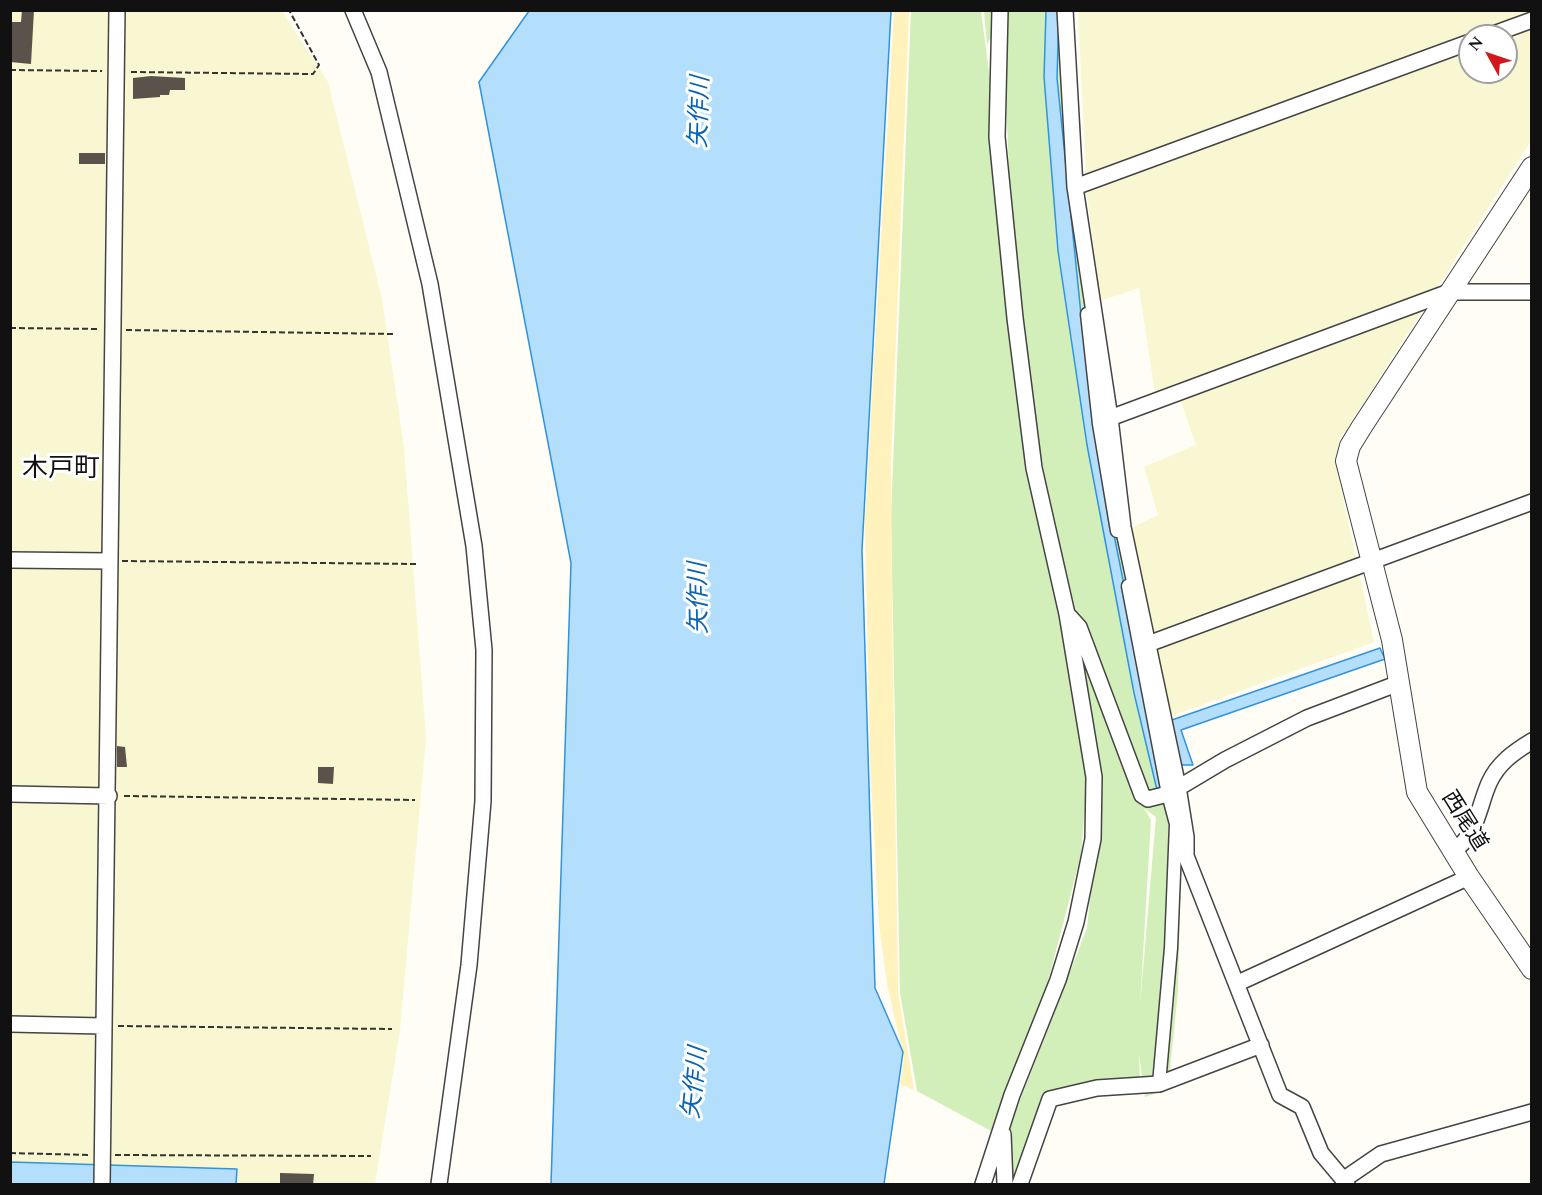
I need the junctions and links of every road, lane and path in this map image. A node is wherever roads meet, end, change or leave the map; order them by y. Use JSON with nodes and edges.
{"nodes":[{"id":1,"x":117,"y":10,"type":"edge"},
{"id":2,"x":289,"y":10,"type":"edge"},
{"id":3,"x":353,"y":10,"type":"edge"},
{"id":4,"x":993,"y":10,"type":"edge"},
{"id":5,"x":1000,"y":10,"type":"edge"},
{"id":6,"x":1063,"y":10,"type":"edge"},
{"id":7,"x":999,"y":37,"type":"junction"},
{"id":8,"x":1458,"y":46,"type":"edge"},
{"id":9,"x":10,"y":70,"type":"edge"},
{"id":10,"x":116,"y":72,"type":"junction"},
{"id":11,"x":1532,"y":167,"type":"edge"},
{"id":12,"x":1075,"y":187,"type":"junction"},
{"id":13,"x":1449,"y":292,"type":"junction"},
{"id":14,"x":1532,"y":292,"type":"edge"},
{"id":15,"x":10,"y":328,"type":"edge"},
{"id":16,"x":113,"y":329,"type":"junction"},
{"id":17,"x":393,"y":334,"type":"dead end"},
{"id":18,"x":1110,"y":417,"type":"junction"},
{"id":19,"x":1532,"y":502,"type":"edge"},
{"id":20,"x":10,"y":560,"type":"edge"},
{"id":21,"x":110,"y":561,"type":"junction"},
{"id":22,"x":1371,"y":562,"type":"junction"},
{"id":23,"x":417,"y":564,"type":"dead end"},
{"id":24,"x":1067,"y":614,"type":"junction"},
{"id":25,"x":1148,"y":644,"type":"junction"},
{"id":26,"x":1399,"y":683,"type":"junction"},
{"id":27,"x":1532,"y":741,"type":"edge"},
{"id":28,"x":1173,"y":791,"type":"junction"},
{"id":29,"x":10,"y":794,"type":"edge"},
{"id":30,"x":109,"y":796,"type":"junction"},
{"id":31,"x":415,"y":800,"type":"dead end"},
{"id":32,"x":1453,"y":851,"type":"junction"},
{"id":33,"x":1469,"y":878,"type":"junction"},
{"id":34,"x":1532,"y":969,"type":"edge"},
{"id":35,"x":1238,"y":983,"type":"junction"},
{"id":36,"x":10,"y":1024,"type":"edge"},
{"id":37,"x":103,"y":1026,"type":"junction"},
{"id":38,"x":392,"y":1029,"type":"dead end"},
{"id":39,"x":1260,"y":1045,"type":"junction"},
{"id":40,"x":1159,"y":1084,"type":"junction"},
{"id":41,"x":1532,"y":1112,"type":"edge"},
{"id":42,"x":1002,"y":1123,"type":"junction"},
{"id":43,"x":10,"y":1153,"type":"edge"},
{"id":44,"x":371,"y":1156,"type":"dead end"},
{"id":45,"x":102,"y":1160,"type":"junction"},
{"id":46,"x":1345,"y":1182,"type":"edge"},
{"id":47,"x":102,"y":1185,"type":"edge"},
{"id":48,"x":439,"y":1185,"type":"edge"},
{"id":49,"x":983,"y":1185,"type":"edge"},
{"id":50,"x":1005,"y":1185,"type":"edge"},
{"id":51,"x":1020,"y":1185,"type":"edge"}],
"edges":[{"from":1,"to":10,"type":"street"},
{"from":2,"to":10,"type":"path"},
{"from":3,"to":48,"type":"street"},
{"from":4,"to":7,"type":"street"},
{"from":5,"to":7,"type":"street"},
{"from":6,"to":12,"type":"street"},
{"from":6,"to":28,"type":"street"},
{"from":7,"to":24,"type":"street"},
{"from":8,"to":12,"type":"street"},
{"from":9,"to":10,"type":"path"},
{"from":10,"to":16,"type":"street"},
{"from":11,"to":13,"type":"street","name":"西尾道"},
{"from":12,"to":18,"type":"street"},
{"from":13,"to":14,"type":"street"},
{"from":13,"to":18,"type":"street"},
{"from":13,"to":22,"type":"street","name":"西尾道"},
{"from":15,"to":16,"type":"path"},
{"from":16,"to":17,"type":"path"},
{"from":16,"to":21,"type":"street"},
{"from":18,"to":25,"type":"street"},
{"from":19,"to":22,"type":"street"},
{"from":20,"to":21,"type":"street"},
{"from":21,"to":23,"type":"path"},
{"from":21,"to":30,"type":"street"},
{"from":22,"to":25,"type":"street"},
{"from":22,"to":26,"type":"street","name":"西尾道"},
{"from":24,"to":28,"type":"street"},
{"from":24,"to":42,"type":"street"},
{"from":25,"to":28,"type":"street"},
{"from":26,"to":28,"type":"street"},
{"from":26,"to":32,"type":"street","name":"西尾道"},
{"from":27,"to":32,"type":"street"},
{"from":28,"to":35,"type":"street"},
{"from":28,"to":40,"type":"street"},
{"from":29,"to":30,"type":"street"},
{"from":30,"to":31,"type":"path"},
{"from":30,"to":37,"type":"street"},
{"from":32,"to":33,"type":"street","name":"西尾道"},
{"from":33,"to":34,"type":"street","name":"西尾道"},
{"from":33,"to":35,"type":"street"},
{"from":35,"to":39,"type":"street"},
{"from":36,"to":37,"type":"street"},
{"from":37,"to":38,"type":"path"},
{"from":37,"to":45,"type":"street"},
{"from":39,"to":40,"type":"street"},
{"from":39,"to":46,"type":"street"},
{"from":40,"to":51,"type":"street"},
{"from":41,"to":46,"type":"street"},
{"from":42,"to":49,"type":"street"},
{"from":42,"to":50,"type":"street"},
{"from":43,"to":45,"type":"path"},
{"from":44,"to":45,"type":"path"},
{"from":45,"to":47,"type":"street"}]}
